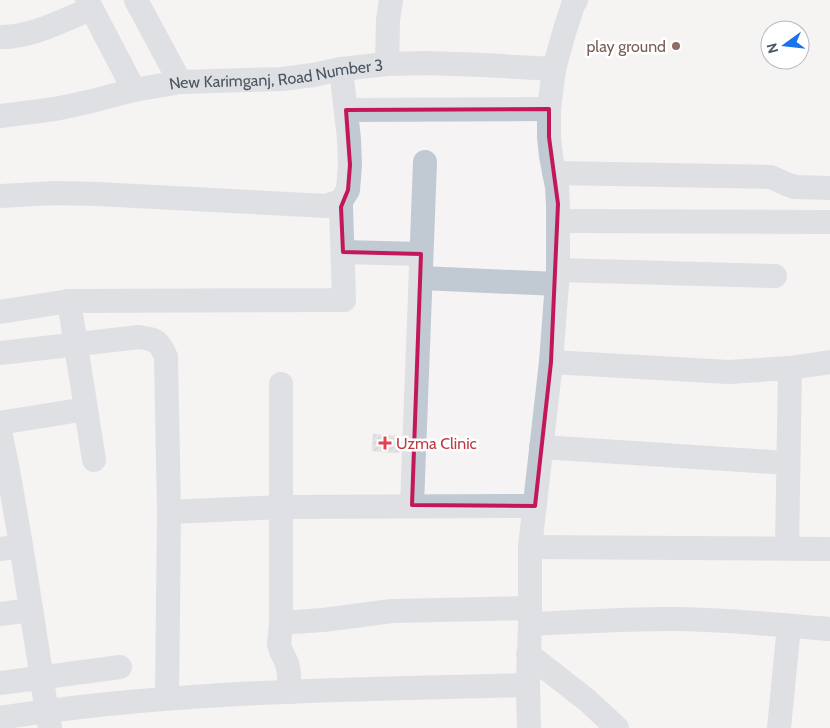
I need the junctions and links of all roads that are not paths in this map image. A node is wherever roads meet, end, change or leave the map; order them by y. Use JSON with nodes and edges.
{"nodes":[{"id":1,"x":136,"y":0,"type":"edge"},
{"id":2,"x":390,"y":0,"type":"edge"},
{"id":3,"x":576,"y":0,"type":"edge"},
{"id":4,"x":89,"y":4,"type":"edge"},
{"id":5,"x":0,"y":37,"type":"edge"},
{"id":6,"x":387,"y":64,"type":"junction"},
{"id":7,"x":341,"y":69,"type":"junction"},
{"id":8,"x":554,"y":69,"type":"junction"},
{"id":9,"x":180,"y":82,"type":"junction"},
{"id":10,"x":134,"y":90,"type":"junction"},
{"id":11,"x":550,"y":109,"type":"junction"},
{"id":12,"x":346,"y":110,"type":"junction"},
{"id":13,"x":0,"y":116,"type":"edge"},
{"id":14,"x":425,"y":162,"type":"dead end"},
{"id":15,"x":554,"y":173,"type":"junction"},
{"id":16,"x":830,"y":188,"type":"edge"},
{"id":17,"x":0,"y":196,"type":"edge"},
{"id":18,"x":342,"y":201,"type":"junction"},
{"id":19,"x":558,"y":220,"type":"junction"},
{"id":20,"x":830,"y":222,"type":"edge"},
{"id":21,"x":342,"y":252,"type":"junction"},
{"id":22,"x":422,"y":254,"type":"junction"},
{"id":23,"x":775,"y":276,"type":"dead end"},
{"id":24,"x":558,"y":277,"type":"junction"},
{"id":25,"x":421,"y":278,"type":"junction"},
{"id":26,"x":69,"y":301,"type":"junction"},
{"id":27,"x":0,"y":312,"type":"edge"},
{"id":28,"x":75,"y":344,"type":"junction"},
{"id":29,"x":0,"y":353,"type":"edge"},
{"id":30,"x":552,"y":362,"type":"junction"},
{"id":31,"x":830,"y":362,"type":"edge"},
{"id":32,"x":790,"y":368,"type":"junction"},
{"id":33,"x":281,"y":384,"type":"dead end"},
{"id":34,"x":86,"y":409,"type":"junction"},
{"id":35,"x":0,"y":423,"type":"edge"},
{"id":36,"x":0,"y":431,"type":"edge"},
{"id":37,"x":542,"y":447,"type":"junction"},
{"id":38,"x":94,"y":460,"type":"dead end"},
{"id":39,"x":788,"y":463,"type":"junction"},
{"id":40,"x":5,"y":482,"type":"edge"},
{"id":41,"x":412,"y":505,"type":"junction"},
{"id":42,"x":535,"y":506,"type":"junction"},
{"id":43,"x":281,"y":507,"type":"junction"},
{"id":44,"x":169,"y":512,"type":"junction"},
{"id":45,"x":11,"y":548,"type":"edge"},
{"id":46,"x":530,"y":548,"type":"junction"},
{"id":47,"x":787,"y":548,"type":"junction"},
{"id":48,"x":830,"y":548,"type":"edge"},
{"id":49,"x":31,"y":610,"type":"junction"},
{"id":50,"x":0,"y":614,"type":"edge"},
{"id":51,"x":530,"y":616,"type":"junction"},
{"id":52,"x":281,"y":623,"type":"junction"},
{"id":53,"x":789,"y":626,"type":"junction"},
{"id":54,"x":830,"y":629,"type":"edge"},
{"id":55,"x":528,"y":654,"type":"junction"},
{"id":56,"x":120,"y":667,"type":"dead end"},
{"id":57,"x":42,"y":677,"type":"junction"},
{"id":58,"x":0,"y":683,"type":"edge"},
{"id":59,"x":528,"y":685,"type":"junction"},
{"id":60,"x":289,"y":692,"type":"junction"},
{"id":61,"x":167,"y":698,"type":"junction"},
{"id":62,"x":0,"y":718,"type":"edge"},
{"id":63,"x":48,"y":719,"type":"edge"},
{"id":64,"x":529,"y":728,"type":"edge"},
{"id":65,"x":617,"y":728,"type":"edge"},
{"id":66,"x":779,"y":728,"type":"edge"}],
"edges":[{"from":1,"to":9,"type":"street"},
{"from":2,"to":6,"type":"street"},
{"from":3,"to":8,"type":"street"},
{"from":4,"to":5,"type":"street"},
{"from":4,"to":10,"type":"street"},
{"from":6,"to":7,"type":"street","name":"New Karimganj, Road Number 3"},
{"from":6,"to":8,"type":"street","name":"New Karimganj, Road Number 3"},
{"from":7,"to":9,"type":"street","name":"New Karimganj, Road Number 3"},
{"from":7,"to":12,"type":"street"},
{"from":8,"to":11,"type":"street"},
{"from":9,"to":10,"type":"street","name":"New Karimganj, Road Number 3"},
{"from":10,"to":13,"type":"street","name":"New Karimganj, Road Number 3"},
{"from":11,"to":12,"type":"street"},
{"from":11,"to":15,"type":"street"},
{"from":12,"to":18,"type":"street"},
{"from":14,"to":22,"type":"street"},
{"from":15,"to":16,"type":"street"},
{"from":15,"to":19,"type":"street"},
{"from":17,"to":18,"type":"street"},
{"from":18,"to":21,"type":"street"},
{"from":19,"to":20,"type":"street"},
{"from":19,"to":24,"type":"street"},
{"from":21,"to":22,"type":"street"},
{"from":21,"to":26,"type":"street"},
{"from":22,"to":25,"type":"street"},
{"from":23,"to":24,"type":"street"},
{"from":24,"to":25,"type":"street"},
{"from":24,"to":30,"type":"street"},
{"from":25,"to":41,"type":"street"},
{"from":26,"to":27,"type":"street"},
{"from":26,"to":28,"type":"street"},
{"from":28,"to":29,"type":"street"},
{"from":28,"to":34,"type":"street"},
{"from":28,"to":44,"type":"street"},
{"from":30,"to":32,"type":"street"},
{"from":30,"to":37,"type":"street"},
{"from":31,"to":32,"type":"street"},
{"from":32,"to":39,"type":"street"},
{"from":33,"to":43,"type":"street"},
{"from":34,"to":35,"type":"street"},
{"from":34,"to":38,"type":"street"},
{"from":36,"to":40,"type":"street"},
{"from":37,"to":39,"type":"street"},
{"from":37,"to":42,"type":"street"},
{"from":39,"to":47,"type":"street"},
{"from":40,"to":45,"type":"street"},
{"from":41,"to":42,"type":"street"},
{"from":41,"to":43,"type":"street"},
{"from":42,"to":46,"type":"street"},
{"from":43,"to":44,"type":"street"},
{"from":43,"to":52,"type":"street"},
{"from":44,"to":61,"type":"street"},
{"from":45,"to":49,"type":"street"},
{"from":46,"to":47,"type":"street"},
{"from":46,"to":51,"type":"street"},
{"from":47,"to":48,"type":"street"},
{"from":49,"to":50,"type":"street"},
{"from":49,"to":57,"type":"street"},
{"from":51,"to":52,"type":"street"},
{"from":51,"to":53,"type":"street"},
{"from":51,"to":55,"type":"street"},
{"from":52,"to":60,"type":"street"},
{"from":53,"to":54,"type":"street"},
{"from":53,"to":66,"type":"street"},
{"from":55,"to":59,"type":"street"},
{"from":55,"to":65,"type":"street"},
{"from":56,"to":57,"type":"street"},
{"from":57,"to":58,"type":"street"},
{"from":57,"to":63,"type":"street"},
{"from":59,"to":60,"type":"street"},
{"from":59,"to":64,"type":"street"},
{"from":60,"to":61,"type":"street"},
{"from":61,"to":63,"type":"street"},
{"from":62,"to":63,"type":"street"}]}
